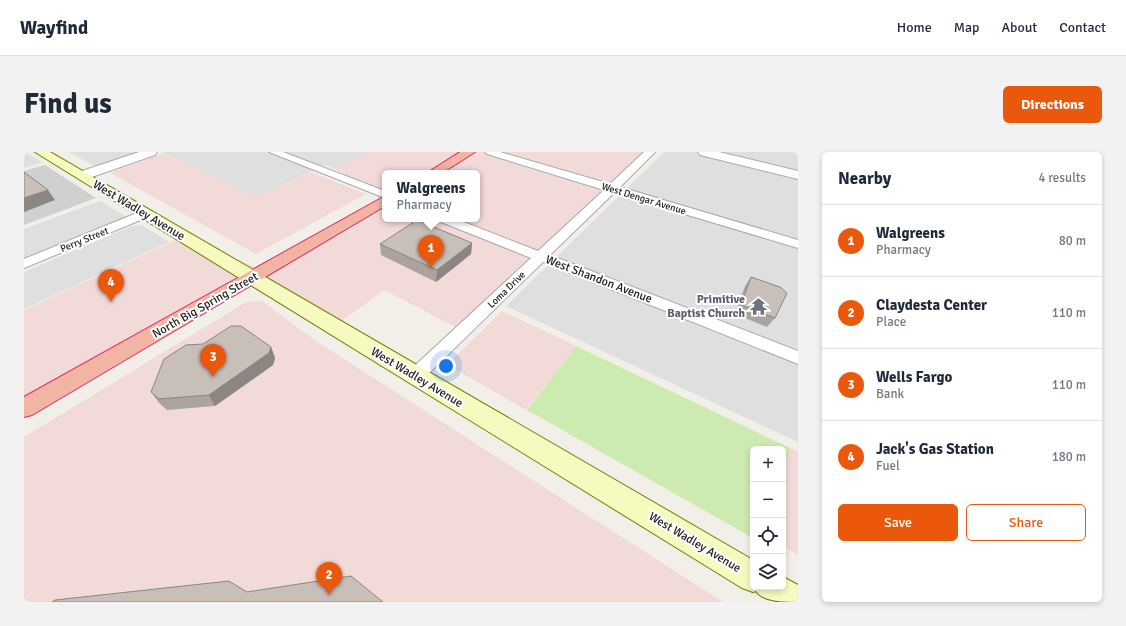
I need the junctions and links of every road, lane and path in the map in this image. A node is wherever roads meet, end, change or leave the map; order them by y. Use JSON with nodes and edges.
{"nodes":[{"id":1,"x":41,"y":152,"type":"edge"},
{"id":2,"x":151,"y":152,"type":"edge"},
{"id":3,"x":274,"y":152,"type":"edge"},
{"id":4,"x":469,"y":152,"type":"edge"},
{"id":5,"x":490,"y":152,"type":"edge"},
{"id":6,"x":650,"y":152,"type":"edge"},
{"id":7,"x":704,"y":152,"type":"edge"},
{"id":8,"x":438,"y":170,"type":"edge"},
{"id":9,"x":798,"y":175,"type":"edge"},
{"id":10,"x":81,"y":176,"type":"junction"},
{"id":11,"x":612,"y":189,"type":"junction"},
{"id":12,"x":382,"y":194,"type":"edge"},
{"id":13,"x":382,"y":202,"type":"edge"},
{"id":14,"x":144,"y":214,"type":"junction"},
{"id":15,"x":453,"y":222,"type":"edge"},
{"id":16,"x":798,"y":244,"type":"edge"},
{"id":17,"x":540,"y":256,"type":"junction"},
{"id":18,"x":24,"y":264,"type":"edge"},
{"id":19,"x":251,"y":278,"type":"junction"},
{"id":20,"x":798,"y":358,"type":"edge"},
{"id":21,"x":415,"y":376,"type":"junction"},
{"id":22,"x":24,"y":408,"type":"edge"},
{"id":23,"x":750,"y":575,"type":"edge"},
{"id":24,"x":775,"y":590,"type":"edge"},
{"id":25,"x":796,"y":602,"type":"edge"}],
"edges":[{"from":1,"to":10,"type":"main road","name":"West Wadley Avenue"},
{"from":2,"to":10,"type":"street"},
{"from":3,"to":12,"type":"street"},
{"from":4,"to":8,"type":"highway"},
{"from":5,"to":11,"type":"street","name":"West Dengar Avenue"},
{"from":6,"to":11,"type":"street","name":"Loma Drive"},
{"from":7,"to":9,"type":"street"},
{"from":10,"to":14,"type":"main road","name":"West Wadley Avenue"},
{"from":11,"to":16,"type":"street","name":"West Dengar Avenue"},
{"from":11,"to":17,"type":"street","name":"Loma Drive"},
{"from":13,"to":19,"type":"highway","name":"North Big Spring Street"},
{"from":14,"to":18,"type":"street","name":"Perry Street"},
{"from":14,"to":19,"type":"main road","name":"West Wadley Avenue"},
{"from":15,"to":17,"type":"street","name":"West Shandon Avenue"},
{"from":17,"to":20,"type":"street","name":"West Shandon Avenue"},
{"from":17,"to":21,"type":"street","name":"Loma Drive"},
{"from":19,"to":21,"type":"main road","name":"West Wadley Avenue"},
{"from":19,"to":22,"type":"highway","name":"North Big Spring Street"},
{"from":21,"to":23,"type":"main road","name":"West Wadley Avenue"},
{"from":24,"to":25,"type":"main road"}]}
